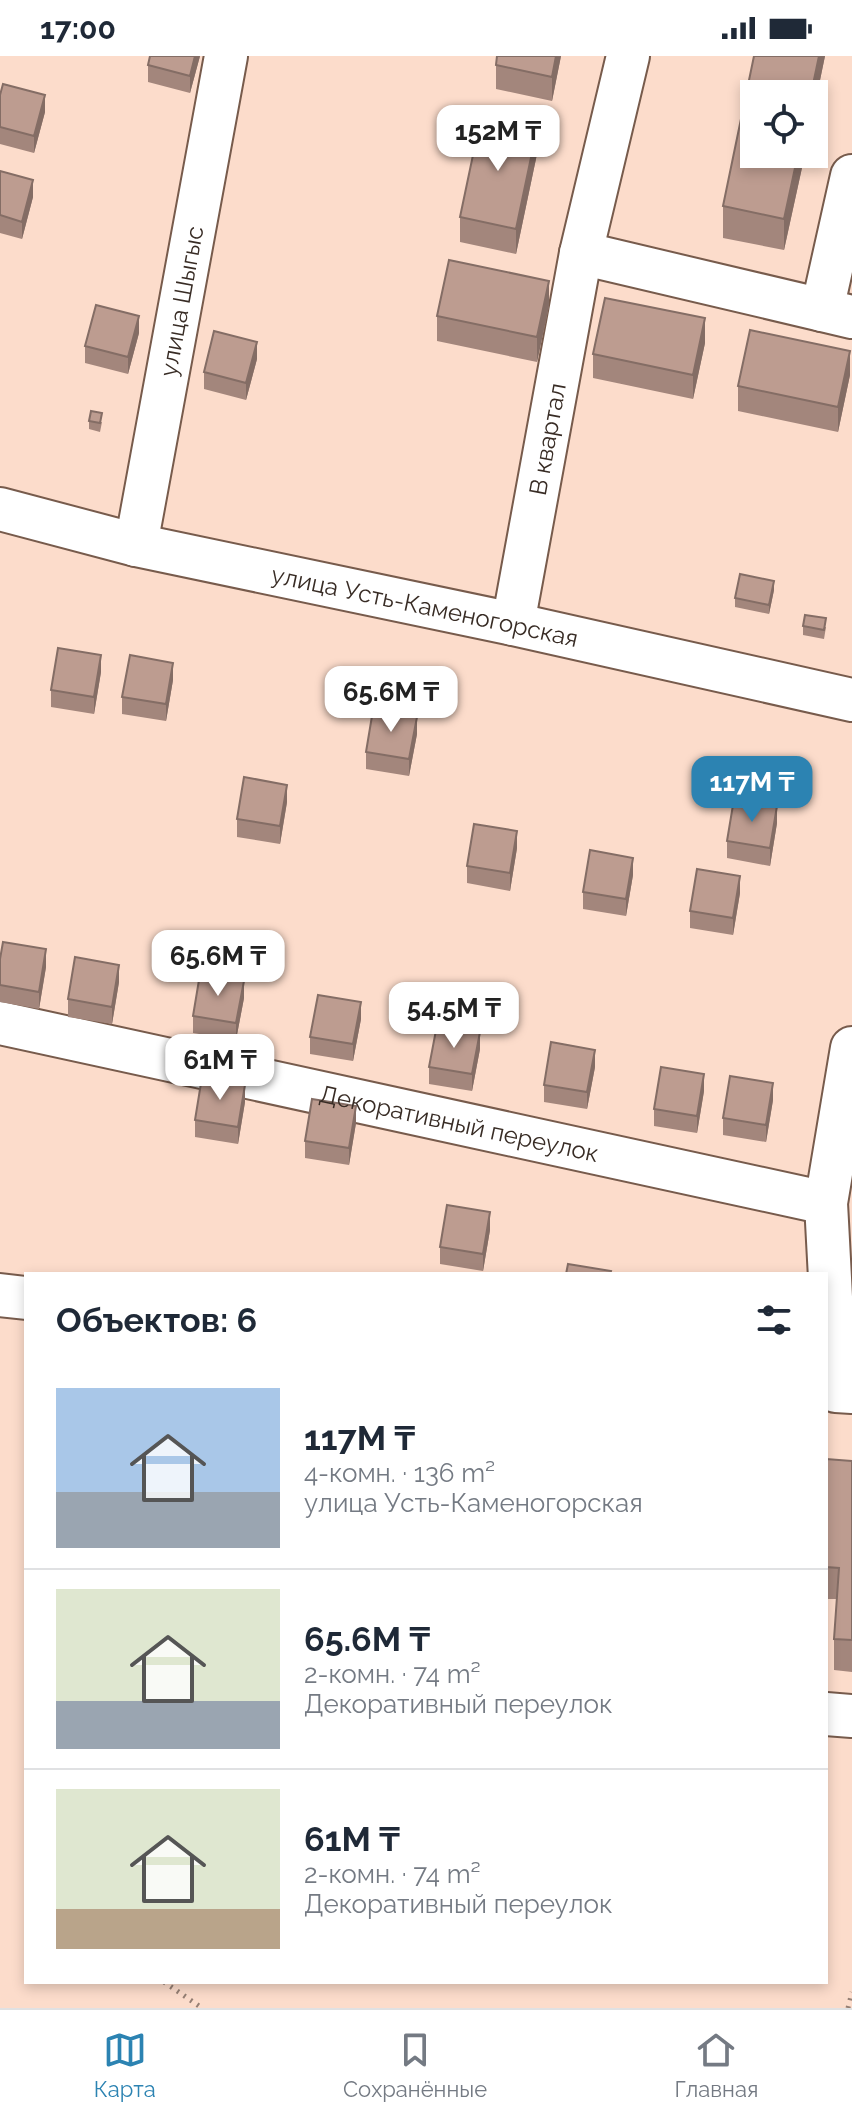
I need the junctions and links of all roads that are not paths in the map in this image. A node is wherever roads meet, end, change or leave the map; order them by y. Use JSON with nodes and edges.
{"nodes":[{"id":1,"x":226,"y":56,"type":"edge"},
{"id":2,"x":628,"y":56,"type":"edge"},
{"id":3,"x":852,"y":176,"type":"edge"},
{"id":4,"x":581,"y":253,"type":"junction"},
{"id":5,"x":837,"y":314,"type":"edge"},
{"id":6,"x":0,"y":509,"type":"edge"},
{"id":7,"x":136,"y":545,"type":"junction"},
{"id":8,"x":513,"y":624,"type":"junction"},
{"id":9,"x":852,"y":700,"type":"edge"},
{"id":10,"x":0,"y":1023,"type":"edge"},
{"id":11,"x":852,"y":1048,"type":"edge"},
{"id":12,"x":826,"y":1203,"type":"junction"},
{"id":13,"x":0,"y":1295,"type":"edge"},
{"id":14,"x":24,"y":1298,"type":"edge"},
{"id":15,"x":838,"y":1391,"type":"edge"},
{"id":16,"x":828,"y":1714,"type":"edge"},
{"id":17,"x":852,"y":1716,"type":"edge"}],
"edges":[{"from":1,"to":7,"type":"street","name":"улица Шыгыс"},
{"from":2,"to":4,"type":"street","name":"В квартал"},
{"from":3,"to":5,"type":"street"},
{"from":4,"to":5,"type":"street"},
{"from":4,"to":8,"type":"street","name":"В квартал"},
{"from":6,"to":7,"type":"street","name":"улица Усть-Каменогорская"},
{"from":7,"to":8,"type":"street","name":"улица Усть-Каменогорская"},
{"from":8,"to":9,"type":"street","name":"улица Усть-Каменогорская"},
{"from":10,"to":12,"type":"street","name":"Декоративный переулок"},
{"from":11,"to":12,"type":"street"},
{"from":12,"to":15,"type":"street"},
{"from":13,"to":14,"type":"street"},
{"from":16,"to":17,"type":"street"}]}
